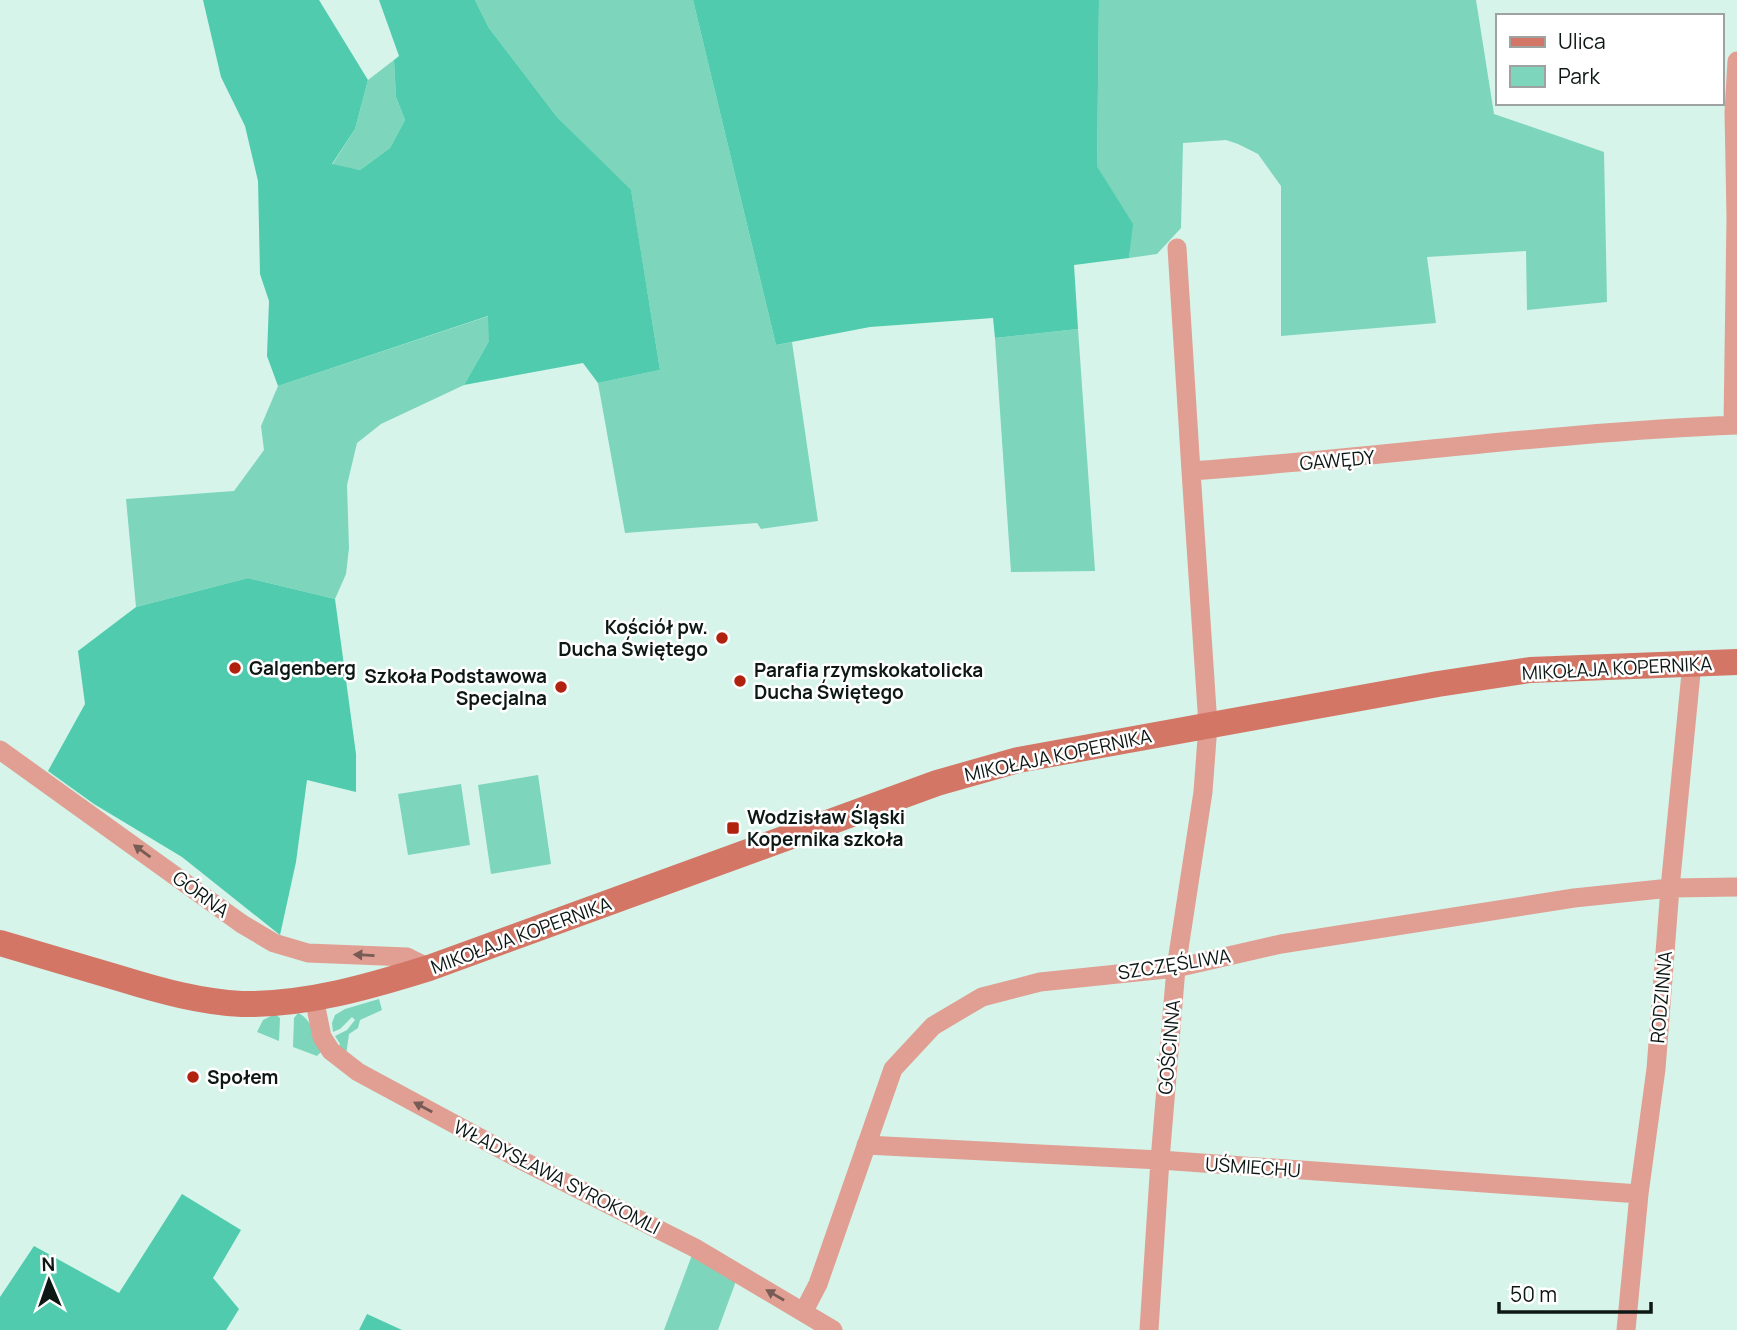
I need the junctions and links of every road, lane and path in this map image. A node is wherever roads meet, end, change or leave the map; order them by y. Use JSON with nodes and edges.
{"nodes":[{"id":1,"x":1737,"y":61,"type":"edge"},
{"id":2,"x":1737,"y":218,"type":"edge"},
{"id":3,"x":1177,"y":248,"type":"dead end"},
{"id":4,"x":1735,"y":425,"type":"edge"},
{"id":5,"x":1191,"y":471,"type":"junction"},
{"id":6,"x":1737,"y":662,"type":"edge"},
{"id":7,"x":1692,"y":663,"type":"junction"},
{"id":8,"x":1208,"y":725,"type":"junction"},
{"id":9,"x":0,"y":750,"type":"edge"},
{"id":10,"x":1737,"y":887,"type":"edge"},
{"id":11,"x":1670,"y":888,"type":"junction"},
{"id":12,"x":0,"y":943,"type":"edge"},
{"id":13,"x":429,"y":968,"type":"junction"},
{"id":14,"x":1176,"y":968,"type":"junction"},
{"id":15,"x":314,"y":998,"type":"junction"},
{"id":16,"x":866,"y":1145,"type":"junction"},
{"id":17,"x":1160,"y":1160,"type":"junction"},
{"id":18,"x":1639,"y":1194,"type":"junction"},
{"id":19,"x":803,"y":1311,"type":"junction"},
{"id":20,"x":833,"y":1330,"type":"edge"},
{"id":21,"x":1149,"y":1330,"type":"edge"},
{"id":22,"x":1626,"y":1330,"type":"edge"}],
"edges":[{"from":1,"to":2,"type":"street"},
{"from":2,"to":4,"type":"street"},
{"from":3,"to":5,"type":"street"},
{"from":4,"to":5,"type":"street","name":"GAWĘDY"},
{"from":5,"to":8,"type":"street"},
{"from":6,"to":7,"type":"street","name":"MIKOŁAJA KOPERNIKA"},
{"from":7,"to":8,"type":"street","name":"MIKOŁAJA KOPERNIKA"},
{"from":7,"to":11,"type":"street","name":"RODZINNA"},
{"from":8,"to":13,"type":"street","name":"MIKOŁAJA KOPERNIKA"},
{"from":8,"to":14,"type":"street","name":"GOŚCINNA"},
{"from":13,"to":9,"type":"street","name":"GÓRNA","one_way":true},
{"from":10,"to":11,"type":"street","name":"SZCZĘŚLIWA"},
{"from":11,"to":14,"type":"street","name":"SZCZĘŚLIWA"},
{"from":11,"to":18,"type":"street","name":"RODZINNA"},
{"from":12,"to":15,"type":"street","name":"MIKOŁAJA KOPERNIKA"},
{"from":13,"to":15,"type":"street","name":"MIKOŁAJA KOPERNIKA"},
{"from":14,"to":16,"type":"street","name":"SZCZĘŚLIWA"},
{"from":14,"to":17,"type":"street","name":"GOŚCINNA"},
{"from":19,"to":15,"type":"street","name":"WŁADYSŁAWA SYROKOMLI","one_way":true},
{"from":16,"to":17,"type":"street","name":"UŚMIECHU"},
{"from":16,"to":19,"type":"street","name":"SZCZĘŚLIWA"},
{"from":17,"to":18,"type":"street","name":"UŚMIECHU"},
{"from":17,"to":21,"type":"street","name":"GOŚCINNA"},
{"from":18,"to":22,"type":"street","name":"RODZINNA"},
{"from":19,"to":20,"type":"street","name":"WŁADYSŁAWA SYROKOMLI"}]}
